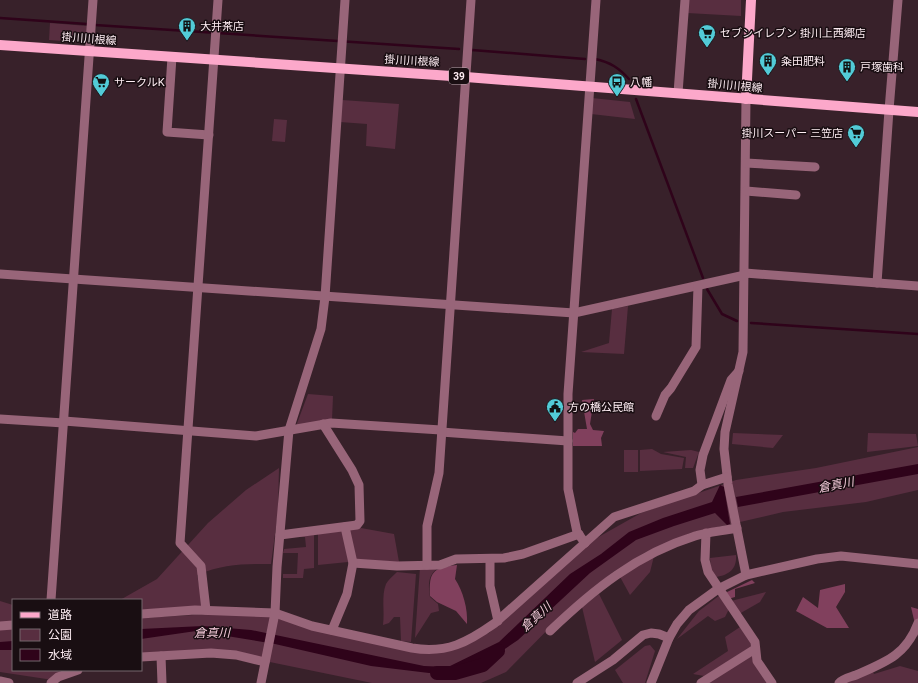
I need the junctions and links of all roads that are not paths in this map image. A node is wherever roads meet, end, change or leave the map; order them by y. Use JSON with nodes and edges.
{"nodes":[{"id":1,"x":93,"y":0,"type":"edge"},
{"id":2,"x":218,"y":0,"type":"edge"},
{"id":3,"x":345,"y":0,"type":"edge"},
{"id":4,"x":471,"y":0,"type":"edge"},
{"id":5,"x":596,"y":0,"type":"edge"},
{"id":6,"x":685,"y":0,"type":"edge"},
{"id":7,"x":751,"y":0,"type":"edge"},
{"id":8,"x":898,"y":0,"type":"edge"},
{"id":9,"x":0,"y":45,"type":"edge"},
{"id":10,"x":89,"y":51,"type":"junction"},
{"id":11,"x":172,"y":57,"type":"junction"},
{"id":12,"x":213,"y":60,"type":"junction"},
{"id":13,"x":340,"y":69,"type":"junction"},
{"id":14,"x":466,"y":77,"type":"junction"},
{"id":15,"x":590,"y":86,"type":"junction"},
{"id":16,"x":678,"y":93,"type":"junction"},
{"id":17,"x":746,"y":99,"type":"junction"},
{"id":18,"x":889,"y":110,"type":"junction"},
{"id":19,"x":918,"y":112,"type":"edge"},
{"id":20,"x":209,"y":135,"type":"junction"},
{"id":21,"x":746,"y":163,"type":"junction"},
{"id":22,"x":815,"y":167,"type":"dead end"},
{"id":23,"x":746,"y":191,"type":"junction"},
{"id":24,"x":796,"y":195,"type":"dead end"},
{"id":25,"x":0,"y":274,"type":"edge"},
{"id":26,"x":745,"y":274,"type":"junction"},
{"id":27,"x":74,"y":280,"type":"junction"},
{"id":28,"x":878,"y":282,"type":"junction"},
{"id":29,"x":698,"y":286,"type":"junction"},
{"id":30,"x":918,"y":286,"type":"edge"},
{"id":31,"x":199,"y":288,"type":"junction"},
{"id":32,"x":325,"y":297,"type":"junction"},
{"id":33,"x":449,"y":306,"type":"junction"},
{"id":34,"x":574,"y":314,"type":"junction"},
{"id":35,"x":740,"y":370,"type":"junction"},
{"id":36,"x":656,"y":416,"type":"dead end"},
{"id":37,"x":0,"y":419,"type":"edge"},
{"id":38,"x":64,"y":422,"type":"junction"},
{"id":39,"x":323,"y":424,"type":"junction"},
{"id":40,"x":188,"y":430,"type":"junction"},
{"id":41,"x":289,"y":430,"type":"junction"},
{"id":42,"x":441,"y":431,"type":"junction"},
{"id":43,"x":568,"y":441,"type":"junction"},
{"id":44,"x":727,"y":480,"type":"junction"},
{"id":45,"x":702,"y":485,"type":"junction"},
{"id":46,"x":736,"y":525,"type":"junction"},
{"id":47,"x":345,"y":527,"type":"junction"},
{"id":48,"x":579,"y":534,"type":"junction"},
{"id":49,"x":706,"y":534,"type":"junction"},
{"id":50,"x":280,"y":535,"type":"junction"},
{"id":51,"x":585,"y":543,"type":"junction"},
{"id":52,"x":490,"y":559,"type":"junction"},
{"id":53,"x":352,"y":563,"type":"junction"},
{"id":54,"x":918,"y":564,"type":"edge"},
{"id":55,"x":427,"y":565,"type":"junction"},
{"id":56,"x":746,"y":574,"type":"junction"},
{"id":57,"x":718,"y":589,"type":"junction"},
{"id":58,"x":51,"y":599,"type":"edge"},
{"id":59,"x":206,"y":610,"type":"junction"},
{"id":60,"x":275,"y":613,"type":"junction"},
{"id":61,"x":142,"y":614,"type":"edge"},
{"id":62,"x":498,"y":621,"type":"junction"},
{"id":63,"x":918,"y":623,"type":"edge"},
{"id":64,"x":12,"y":625,"type":"edge"},
{"id":65,"x":0,"y":626,"type":"edge"},
{"id":66,"x":332,"y":630,"type":"junction"},
{"id":67,"x":550,"y":631,"type":"dead end"},
{"id":68,"x":669,"y":638,"type":"junction"},
{"id":69,"x":755,"y":649,"type":"junction"},
{"id":70,"x":161,"y":656,"type":"junction"},
{"id":71,"x":142,"y":657,"type":"edge"},
{"id":72,"x":265,"y":659,"type":"junction"},
{"id":73,"x":75,"y":671,"type":"edge"},
{"id":74,"x":0,"y":681,"type":"edge"},
{"id":75,"x":9,"y":683,"type":"edge"},
{"id":76,"x":51,"y":683,"type":"edge"},
{"id":77,"x":162,"y":683,"type":"edge"},
{"id":78,"x":261,"y":683,"type":"edge"},
{"id":79,"x":577,"y":683,"type":"edge"},
{"id":80,"x":651,"y":683,"type":"edge"},
{"id":81,"x":700,"y":683,"type":"edge"},
{"id":82,"x":772,"y":683,"type":"edge"},
{"id":83,"x":840,"y":683,"type":"edge"}],
"edges":[{"from":1,"to":10,"type":"street"},
{"from":2,"to":12,"type":"street"},
{"from":3,"to":13,"type":"street"},
{"from":4,"to":14,"type":"street"},
{"from":5,"to":15,"type":"street"},
{"from":6,"to":16,"type":"street"},
{"from":7,"to":17,"type":"main road"},
{"from":8,"to":18,"type":"street"},
{"from":9,"to":10,"type":"main road","name":"掛川川根線","number":"39"},
{"from":10,"to":11,"type":"main road","name":"掛川川根線","number":"39"},
{"from":10,"to":27,"type":"street"},
{"from":11,"to":12,"type":"main road","name":"掛川川根線","number":"39"},
{"from":11,"to":20,"type":"street"},
{"from":12,"to":13,"type":"main road","name":"掛川川根線","number":"39"},
{"from":12,"to":20,"type":"street"},
{"from":13,"to":14,"type":"main road","name":"掛川川根線","number":"39"},
{"from":13,"to":32,"type":"street"},
{"from":14,"to":15,"type":"main road","name":"掛川川根線","number":"39"},
{"from":14,"to":33,"type":"street"},
{"from":15,"to":16,"type":"main road","name":"掛川川根線","number":"39"},
{"from":15,"to":34,"type":"street"},
{"from":16,"to":17,"type":"main road","name":"掛川川根線","number":"39"},
{"from":17,"to":18,"type":"main road","name":"掛川川根線","number":"39"},
{"from":17,"to":21,"type":"street"},
{"from":18,"to":19,"type":"main road","name":"掛川川根線","number":"39"},
{"from":18,"to":28,"type":"street"},
{"from":20,"to":31,"type":"street"},
{"from":21,"to":22,"type":"street"},
{"from":21,"to":23,"type":"street"},
{"from":23,"to":24,"type":"street"},
{"from":23,"to":26,"type":"street"},
{"from":25,"to":27,"type":"street"},
{"from":26,"to":28,"type":"street"},
{"from":26,"to":29,"type":"street"},
{"from":26,"to":35,"type":"street"},
{"from":27,"to":31,"type":"street"},
{"from":27,"to":38,"type":"street"},
{"from":28,"to":30,"type":"street"},
{"from":29,"to":34,"type":"street"},
{"from":29,"to":36,"type":"street"},
{"from":31,"to":32,"type":"street"},
{"from":31,"to":40,"type":"street"},
{"from":32,"to":33,"type":"street"},
{"from":32,"to":41,"type":"street"},
{"from":33,"to":34,"type":"street"},
{"from":33,"to":42,"type":"street"},
{"from":34,"to":43,"type":"street"},
{"from":35,"to":44,"type":"street"},
{"from":35,"to":45,"type":"street"},
{"from":37,"to":38,"type":"street"},
{"from":38,"to":40,"type":"street"},
{"from":38,"to":58,"type":"street"},
{"from":39,"to":41,"type":"street"},
{"from":39,"to":42,"type":"street"},
{"from":39,"to":47,"type":"street"},
{"from":40,"to":41,"type":"street"},
{"from":40,"to":59,"type":"street"},
{"from":41,"to":50,"type":"street"},
{"from":42,"to":43,"type":"street"},
{"from":42,"to":55,"type":"street"},
{"from":43,"to":48,"type":"street"},
{"from":44,"to":45,"type":"street"},
{"from":44,"to":46,"type":"street"},
{"from":45,"to":51,"type":"street"},
{"from":46,"to":49,"type":"street"},
{"from":46,"to":56,"type":"street"},
{"from":47,"to":50,"type":"street"},
{"from":47,"to":53,"type":"street"},
{"from":48,"to":51,"type":"street"},
{"from":48,"to":52,"type":"street"},
{"from":49,"to":57,"type":"street"},
{"from":49,"to":67,"type":"street"},
{"from":50,"to":60,"type":"street"},
{"from":51,"to":62,"type":"street"},
{"from":52,"to":55,"type":"street"},
{"from":52,"to":62,"type":"street"},
{"from":53,"to":55,"type":"street"},
{"from":53,"to":66,"type":"street"},
{"from":54,"to":56,"type":"street"},
{"from":56,"to":57,"type":"street"},
{"from":57,"to":68,"type":"street"},
{"from":57,"to":69,"type":"street"},
{"from":59,"to":60,"type":"street"},
{"from":59,"to":61,"type":"street"},
{"from":60,"to":66,"type":"street"},
{"from":60,"to":72,"type":"street"},
{"from":62,"to":66,"type":"street"},
{"from":63,"to":83,"type":"street"},
{"from":64,"to":65,"type":"street"},
{"from":68,"to":79,"type":"street"},
{"from":68,"to":80,"type":"street"},
{"from":69,"to":81,"type":"street"},
{"from":69,"to":82,"type":"street"},
{"from":70,"to":71,"type":"street"},
{"from":70,"to":72,"type":"street"},
{"from":70,"to":77,"type":"street"},
{"from":72,"to":78,"type":"street"},
{"from":73,"to":76,"type":"street"},
{"from":74,"to":75,"type":"street"}]}
